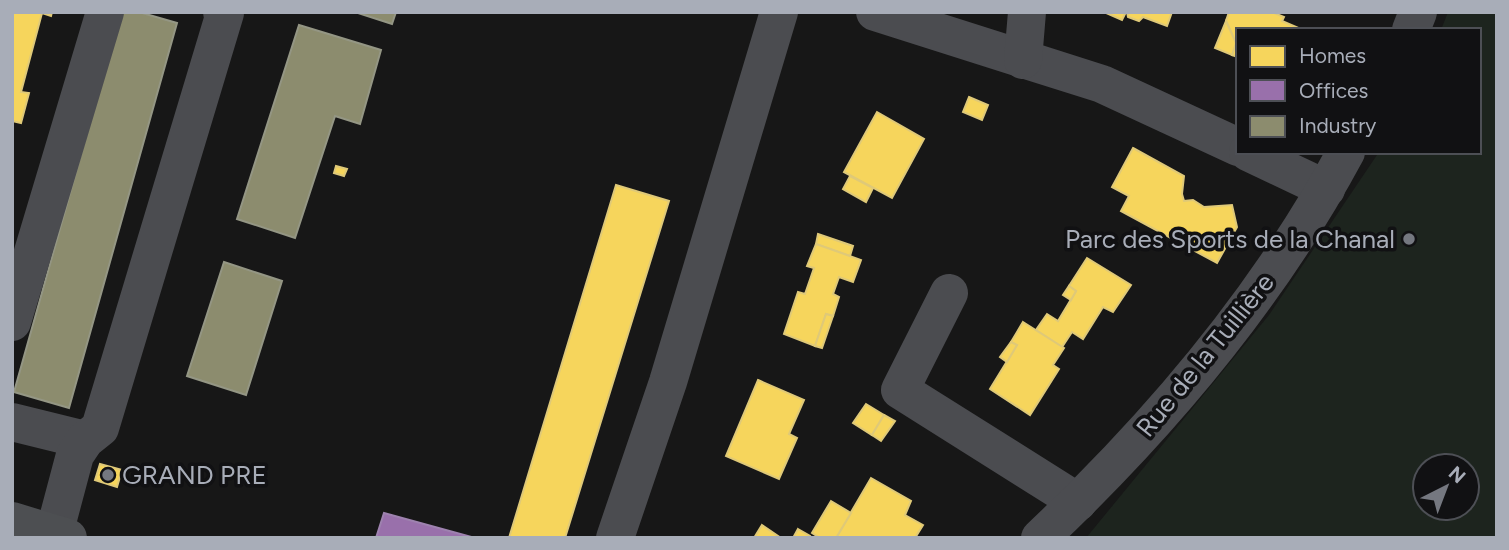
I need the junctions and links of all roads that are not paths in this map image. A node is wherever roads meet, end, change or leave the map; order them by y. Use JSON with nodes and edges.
{"nodes":[{"id":1,"x":104,"y":12,"type":"edge"},
{"id":2,"x":779,"y":12,"type":"edge"},
{"id":3,"x":875,"y":12,"type":"edge"},
{"id":4,"x":1027,"y":12,"type":"edge"},
{"id":5,"x":224,"y":13,"type":"edge"},
{"id":6,"x":1023,"y":60,"type":"junction"},
{"id":7,"x":1236,"y":146,"type":"edge"},
{"id":8,"x":1252,"y":154,"type":"edge"},
{"id":9,"x":1345,"y":154,"type":"edge"},
{"id":10,"x":1326,"y":189,"type":"junction"},
{"id":11,"x":949,"y":293,"type":"dead end"},
{"id":12,"x":12,"y":322,"type":"edge"},
{"id":13,"x":12,"y":422,"type":"edge"},
{"id":14,"x":85,"y":440,"type":"junction"},
{"id":15,"x":1078,"y":502,"type":"junction"},
{"id":16,"x":12,"y":522,"type":"edge"},
{"id":17,"x":61,"y":536,"type":"edge"},
{"id":18,"x":615,"y":538,"type":"edge"},
{"id":19,"x":1040,"y":538,"type":"edge"}],
"edges":[{"from":1,"to":12,"type":"street"},
{"from":2,"to":18,"type":"street"},
{"from":3,"to":6,"type":"street"},
{"from":4,"to":6,"type":"street"},
{"from":5,"to":14,"type":"street"},
{"from":6,"to":7,"type":"street"},
{"from":8,"to":10,"type":"street"},
{"from":9,"to":10,"type":"street","name":"Rue de la Tuillière"},
{"from":10,"to":15,"type":"street","name":"Rue de la Tuillière"},
{"from":11,"to":15,"type":"street"},
{"from":13,"to":14,"type":"street"},
{"from":14,"to":17,"type":"street"},
{"from":15,"to":19,"type":"street","name":"Rue de la Tuillière"},
{"from":16,"to":17,"type":"main road"}]}
